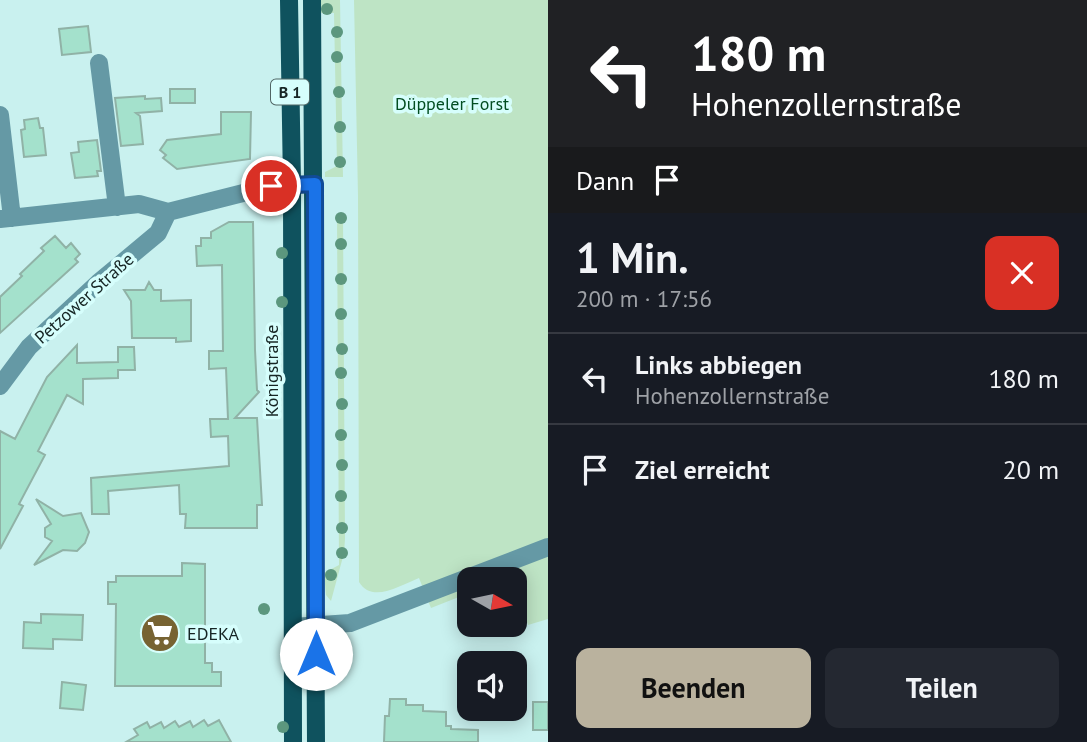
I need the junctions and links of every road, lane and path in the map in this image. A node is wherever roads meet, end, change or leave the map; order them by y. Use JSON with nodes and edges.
{"nodes":[{"id":1,"x":289,"y":0,"type":"edge"},
{"id":2,"x":313,"y":0,"type":"edge"},
{"id":3,"x":99,"y":63,"type":"dead end"},
{"id":4,"x":0,"y":115,"type":"edge"},
{"id":5,"x":292,"y":184,"type":"junction"},
{"id":6,"x":315,"y":184,"type":"junction"},
{"id":7,"x":117,"y":206,"type":"junction"},
{"id":8,"x":167,"y":212,"type":"junction"},
{"id":9,"x":6,"y":218,"type":"edge"},
{"id":10,"x":0,"y":386,"type":"edge"},
{"id":11,"x":548,"y":547,"type":"edge"},
{"id":12,"x":293,"y":554,"type":"junction"},
{"id":13,"x":316,"y":570,"type":"junction"},
{"id":14,"x":316,"y":626,"type":"junction"},
{"id":15,"x":293,"y":627,"type":"junction"},
{"id":16,"x":293,"y":742,"type":"edge"},
{"id":17,"x":316,"y":742,"type":"edge"}],
"edges":[{"from":1,"to":5,"type":"main road","name":"Königstraße","number":"B 1"},
{"from":2,"to":6,"type":"main road","number":"B 1"},
{"from":3,"to":7,"type":"street"},
{"from":4,"to":9,"type":"street"},
{"from":5,"to":6,"type":"street"},
{"from":5,"to":8,"type":"street"},
{"from":5,"to":12,"type":"main road","name":"Königstraße","number":"B 1"},
{"from":6,"to":13,"type":"main road","number":"B 1"},
{"from":7,"to":8,"type":"street"},
{"from":7,"to":9,"type":"street"},
{"from":8,"to":10,"type":"street","name":"Petzower Straße"},
{"from":11,"to":14,"type":"street"},
{"from":12,"to":13,"type":"street"},
{"from":12,"to":15,"type":"main road","name":"Königstraße","number":"B 1"},
{"from":13,"to":14,"type":"main road","number":"B 1"},
{"from":14,"to":15,"type":"street"},
{"from":14,"to":17,"type":"main road","number":"B 1"},
{"from":15,"to":16,"type":"main road","name":"Königstraße","number":"B 1"}]}
